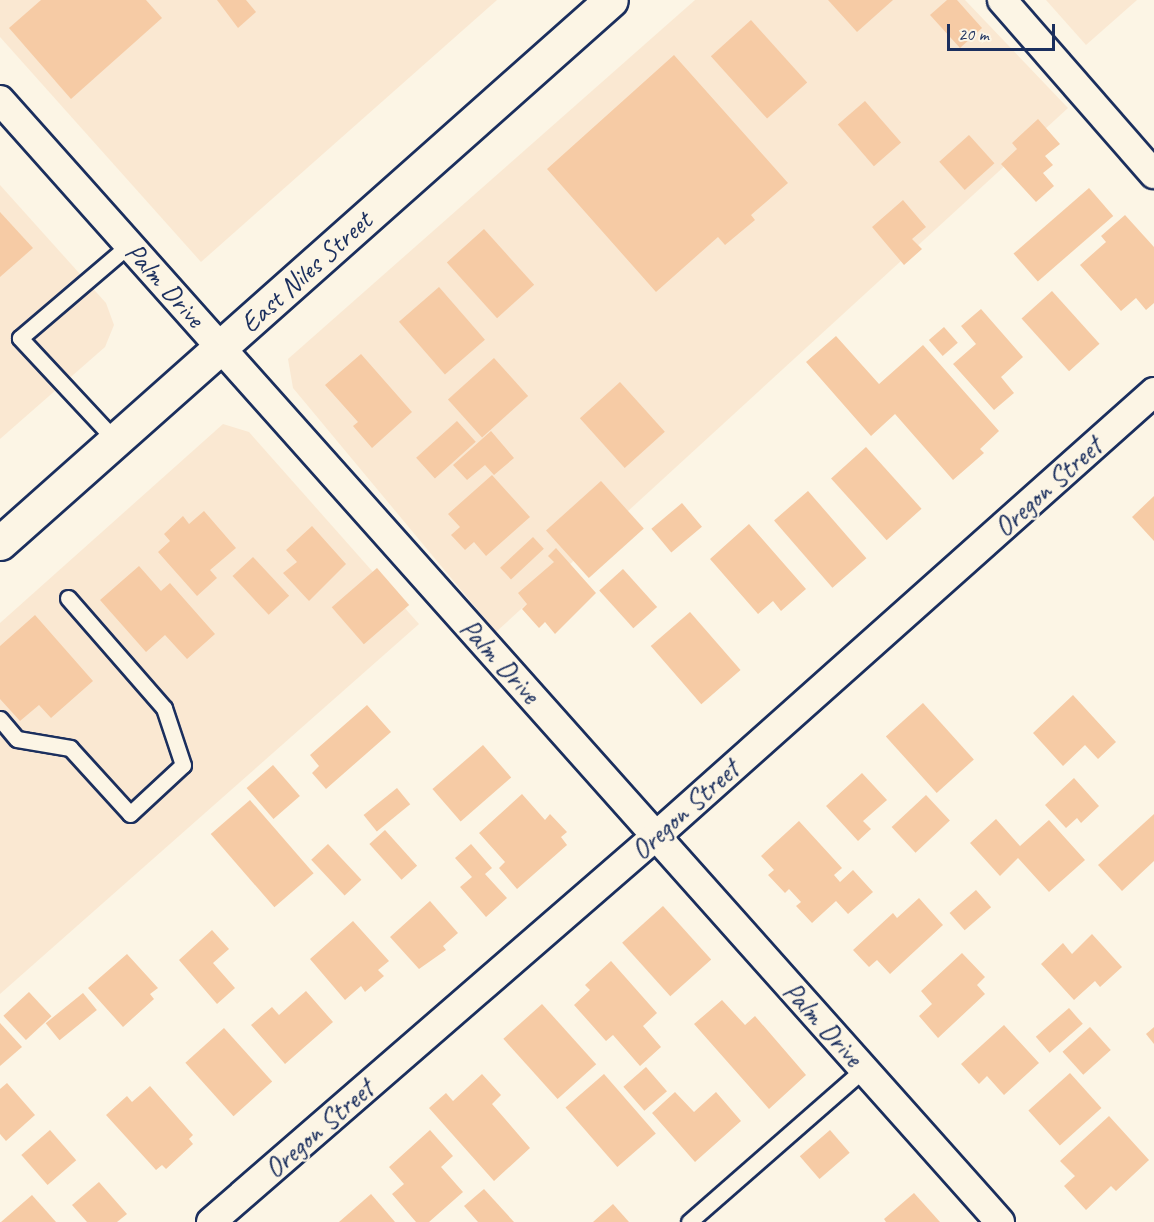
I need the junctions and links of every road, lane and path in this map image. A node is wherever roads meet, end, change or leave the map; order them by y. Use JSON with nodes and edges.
{"nodes":[{"id":1,"x":611,"y":0,"type":"edge"},
{"id":2,"x":1002,"y":0,"type":"edge"},
{"id":3,"x":0,"y":100,"type":"edge"},
{"id":4,"x":1154,"y":174,"type":"edge"},
{"id":5,"x":129,"y":245,"type":"junction"},
{"id":6,"x":221,"y":348,"type":"junction"},
{"id":7,"x":1154,"y":392,"type":"edge"},
{"id":8,"x":116,"y":441,"type":"junction"},
{"id":9,"x":0,"y":543,"type":"edge"},
{"id":10,"x":68,"y":598,"type":"dead end"},
{"id":11,"x":0,"y":719,"type":"edge"},
{"id":12,"x":656,"y":836,"type":"junction"},
{"id":13,"x":864,"y":1069,"type":"junction"},
{"id":14,"x":212,"y":1222,"type":"edge"},
{"id":15,"x":689,"y":1222,"type":"edge"},
{"id":16,"x":1000,"y":1222,"type":"edge"}],
"edges":[{"from":1,"to":6,"type":"main road","name":"East Niles Street"},
{"from":2,"to":4,"type":"street"},
{"from":3,"to":5,"type":"street","name":"Palm Drive"},
{"from":5,"to":6,"type":"street","name":"Palm Drive"},
{"from":5,"to":8,"type":"lane"},
{"from":6,"to":8,"type":"main road","name":"East Niles Street"},
{"from":6,"to":12,"type":"street","name":"Palm Drive"},
{"from":7,"to":12,"type":"street","name":"Oregon Street"},
{"from":8,"to":9,"type":"main road","name":"East Niles Street"},
{"from":10,"to":11,"type":"lane"},
{"from":12,"to":13,"type":"street","name":"Palm Drive"},
{"from":12,"to":14,"type":"street","name":"Oregon Street"},
{"from":13,"to":15,"type":"lane"},
{"from":13,"to":16,"type":"street","name":"Palm Drive"}]}
